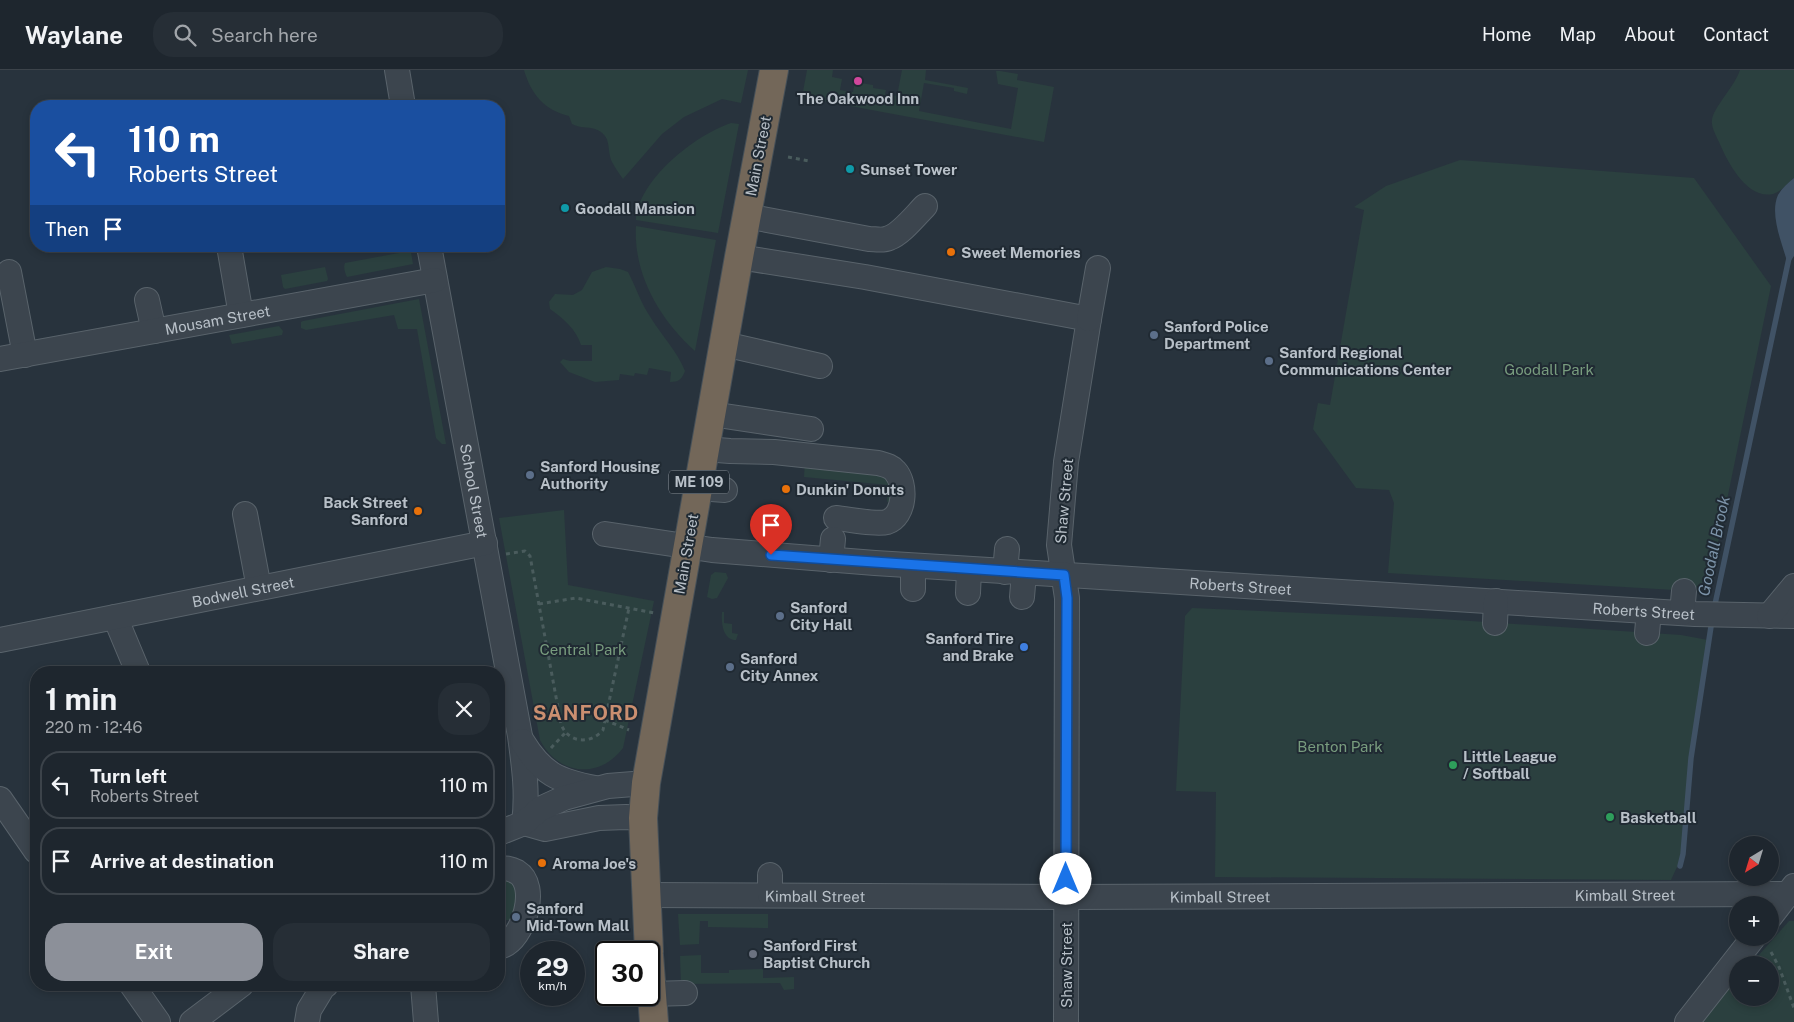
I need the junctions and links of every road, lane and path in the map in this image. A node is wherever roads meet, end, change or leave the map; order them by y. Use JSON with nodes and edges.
{"nodes":[{"id":1,"x":396,"y":70,"type":"edge"},
{"id":2,"x":774,"y":70,"type":"edge"},
{"id":3,"x":409,"y":98,"type":"edge"},
{"id":4,"x":788,"y":156,"type":"dead end"},
{"id":5,"x":809,"y":161,"type":"dead end"},
{"id":6,"x":925,"y":206,"type":"dead end"},
{"id":7,"x":746,"y":216,"type":"junction"},
{"id":8,"x":230,"y":252,"type":"edge"},
{"id":9,"x":430,"y":252,"type":"edge"},
{"id":10,"x":739,"y":257,"type":"junction"},
{"id":11,"x":1098,"y":268,"type":"dead end"},
{"id":12,"x":9,"y":272,"type":"dead end"},
{"id":13,"x":435,"y":280,"type":"junction"},
{"id":14,"x":147,"y":300,"type":"dead end"},
{"id":15,"x":241,"y":315,"type":"junction"},
{"id":16,"x":1089,"y":319,"type":"junction"},
{"id":17,"x":154,"y":331,"type":"junction"},
{"id":18,"x":724,"y":344,"type":"junction"},
{"id":19,"x":25,"y":355,"type":"junction"},
{"id":20,"x":0,"y":359,"type":"edge"},
{"id":21,"x":820,"y":366,"type":"dead end"},
{"id":22,"x":711,"y":414,"type":"junction"},
{"id":23,"x":811,"y":429,"type":"dead end"},
{"id":24,"x":705,"y":448,"type":"junction"},
{"id":25,"x":698,"y":488,"type":"junction"},
{"id":26,"x":725,"y":490,"type":"dead end"},
{"id":27,"x":245,"y":514,"type":"dead end"},
{"id":28,"x":605,"y":534,"type":"dead end"},
{"id":29,"x":833,"y":539,"type":"junction"},
{"id":30,"x":687,"y":547,"type":"junction"},
{"id":31,"x":494,"y":549,"type":"junction"},
{"id":32,"x":1012,"y":565,"type":"junction"},
{"id":33,"x":1064,"y":575,"type":"junction"},
{"id":34,"x":1794,"y":586,"type":"edge"},
{"id":35,"x":259,"y":588,"type":"junction"},
{"id":36,"x":1022,"y":598,"type":"dead end"},
{"id":37,"x":539,"y":604,"type":"junction"},
{"id":38,"x":628,"y":608,"type":"junction"},
{"id":39,"x":654,"y":613,"type":"dead end"},
{"id":40,"x":1769,"y":616,"type":"junction"},
{"id":41,"x":1794,"y":616,"type":"edge"},
{"id":42,"x":116,"y":617,"type":"junction"},
{"id":43,"x":0,"y":640,"type":"edge"},
{"id":44,"x":136,"y":666,"type":"edge"},
{"id":45,"x":605,"y":720,"type":"junction"},
{"id":46,"x":629,"y":730,"type":"dead end"},
{"id":47,"x":566,"y":732,"type":"junction"},
{"id":48,"x":520,"y":736,"type":"junction"},
{"id":49,"x":545,"y":754,"type":"dead end"},
{"id":50,"x":646,"y":783,"type":"junction"},
{"id":51,"x":597,"y":788,"type":"junction"},
{"id":52,"x":0,"y":799,"type":"edge"},
{"id":53,"x":643,"y":818,"type":"junction"},
{"id":54,"x":524,"y":823,"type":"junction"},
{"id":55,"x":505,"y":831,"type":"edge"},
{"id":56,"x":30,"y":842,"type":"edge"},
{"id":57,"x":505,"y":868,"type":"edge"},
{"id":58,"x":1792,"y":891,"type":"edge"},
{"id":59,"x":645,"y":895,"type":"junction"},
{"id":60,"x":1066,"y":897,"type":"junction"},
{"id":61,"x":1779,"y":906,"type":"edge"},
{"id":62,"x":648,"y":941,"type":"edge"},
{"id":63,"x":505,"y":945,"type":"edge"},
{"id":64,"x":1761,"y":946,"type":"edge"},
{"id":65,"x":1763,"y":946,"type":"edge"},
{"id":66,"x":136,"y":991,"type":"edge"},
{"id":67,"x":233,"y":991,"type":"edge"},
{"id":68,"x":320,"y":991,"type":"edge"},
{"id":69,"x":423,"y":991,"type":"edge"},
{"id":70,"x":684,"y":993,"type":"dead end"},
{"id":71,"x":660,"y":994,"type":"edge"},
{"id":72,"x":652,"y":1006,"type":"edge"},
{"id":73,"x":1794,"y":1008,"type":"edge"},
{"id":74,"x":158,"y":1022,"type":"edge"},
{"id":75,"x":192,"y":1022,"type":"edge"},
{"id":76,"x":307,"y":1022,"type":"edge"},
{"id":77,"x":426,"y":1022,"type":"edge"},
{"id":78,"x":654,"y":1022,"type":"edge"},
{"id":79,"x":1066,"y":1022,"type":"edge"},
{"id":80,"x":1687,"y":1022,"type":"edge"}],
"edges":[{"from":1,"to":3,"type":"street"},
{"from":2,"to":7,"type":"highway","name":"Main Street","number":"ME 109"},
{"from":4,"to":5,"type":"path"},
{"from":6,"to":7,"type":"street"},
{"from":7,"to":10,"type":"highway","name":"Main Street","number":"ME 109"},
{"from":8,"to":15,"type":"street"},
{"from":9,"to":13,"type":"street","name":"School Street"},
{"from":10,"to":16,"type":"street"},
{"from":10,"to":18,"type":"highway","name":"Main Street","number":"ME 109"},
{"from":11,"to":16,"type":"street","name":"Shaw Street"},
{"from":12,"to":19,"type":"street"},
{"from":13,"to":15,"type":"street","name":"Mousam Street"},
{"from":13,"to":31,"type":"street","name":"School Street"},
{"from":14,"to":17,"type":"street"},
{"from":15,"to":17,"type":"street","name":"Mousam Street"},
{"from":16,"to":33,"type":"street","name":"Shaw Street"},
{"from":17,"to":19,"type":"street","name":"Mousam Street"},
{"from":18,"to":21,"type":"street"},
{"from":18,"to":22,"type":"highway","name":"Main Street","number":"ME 109"},
{"from":19,"to":20,"type":"street","name":"Mousam Street"},
{"from":22,"to":23,"type":"street"},
{"from":22,"to":24,"type":"highway","name":"Main Street","number":"ME 109"},
{"from":24,"to":25,"type":"highway","name":"Main Street","number":"ME 109"},
{"from":24,"to":29,"type":"street"},
{"from":25,"to":26,"type":"street"},
{"from":25,"to":30,"type":"highway","name":"Main Street","number":"ME 109"},
{"from":27,"to":35,"type":"street"},
{"from":28,"to":30,"type":"street","name":"Roberts Street"},
{"from":29,"to":30,"type":"street","name":"Roberts Street"},
{"from":29,"to":32,"type":"street","name":"Roberts Street"},
{"from":30,"to":50,"type":"highway","name":"Main Street","number":"ME 109"},
{"from":31,"to":35,"type":"street","name":"Bodwell Street"},
{"from":31,"to":37,"type":"path"},
{"from":31,"to":48,"type":"street","name":"School Street"},
{"from":32,"to":33,"type":"street","name":"Roberts Street"},
{"from":32,"to":36,"type":"street"},
{"from":33,"to":40,"type":"street","name":"Roberts Street"},
{"from":33,"to":60,"type":"street","name":"Shaw Street"},
{"from":34,"to":40,"type":"street"},
{"from":35,"to":42,"type":"street","name":"Bodwell Street"},
{"from":37,"to":38,"type":"path"},
{"from":37,"to":47,"type":"path"},
{"from":38,"to":39,"type":"path"},
{"from":38,"to":45,"type":"path"},
{"from":40,"to":41,"type":"street","name":"Roberts Street"},
{"from":42,"to":43,"type":"street","name":"Bodwell Street"},
{"from":42,"to":44,"type":"street"},
{"from":45,"to":46,"type":"path"},
{"from":45,"to":47,"type":"path"},
{"from":47,"to":49,"type":"path"},
{"from":48,"to":51,"type":"street","name":"School Street"},
{"from":48,"to":54,"type":"street","name":"School Street"},
{"from":50,"to":51,"type":"street"},
{"from":50,"to":53,"type":"highway","name":"Main Street","number":"ME 109"},
{"from":51,"to":54,"type":"street"},
{"from":52,"to":56,"type":"street"},
{"from":53,"to":54,"type":"street"},
{"from":53,"to":59,"type":"highway","name":"Main Street","number":"ME 109"},
{"from":54,"to":55,"type":"street"},
{"from":57,"to":63,"type":"street"},
{"from":58,"to":60,"type":"street","name":"Kimball Street"},
{"from":58,"to":61,"type":"street"},
{"from":59,"to":60,"type":"street","name":"Kimball Street"},
{"from":59,"to":62,"type":"highway","name":"Main Street","number":"ME 109"},
{"from":60,"to":79,"type":"street","name":"Shaw Street"},
{"from":64,"to":80,"type":"street"},
{"from":65,"to":73,"type":"path"},
{"from":66,"to":74,"type":"street"},
{"from":67,"to":75,"type":"street"},
{"from":68,"to":76,"type":"street"},
{"from":69,"to":77,"type":"street"},
{"from":70,"to":71,"type":"street"},
{"from":72,"to":78,"type":"highway","name":"Main Street","number":"ME 109"}]}
